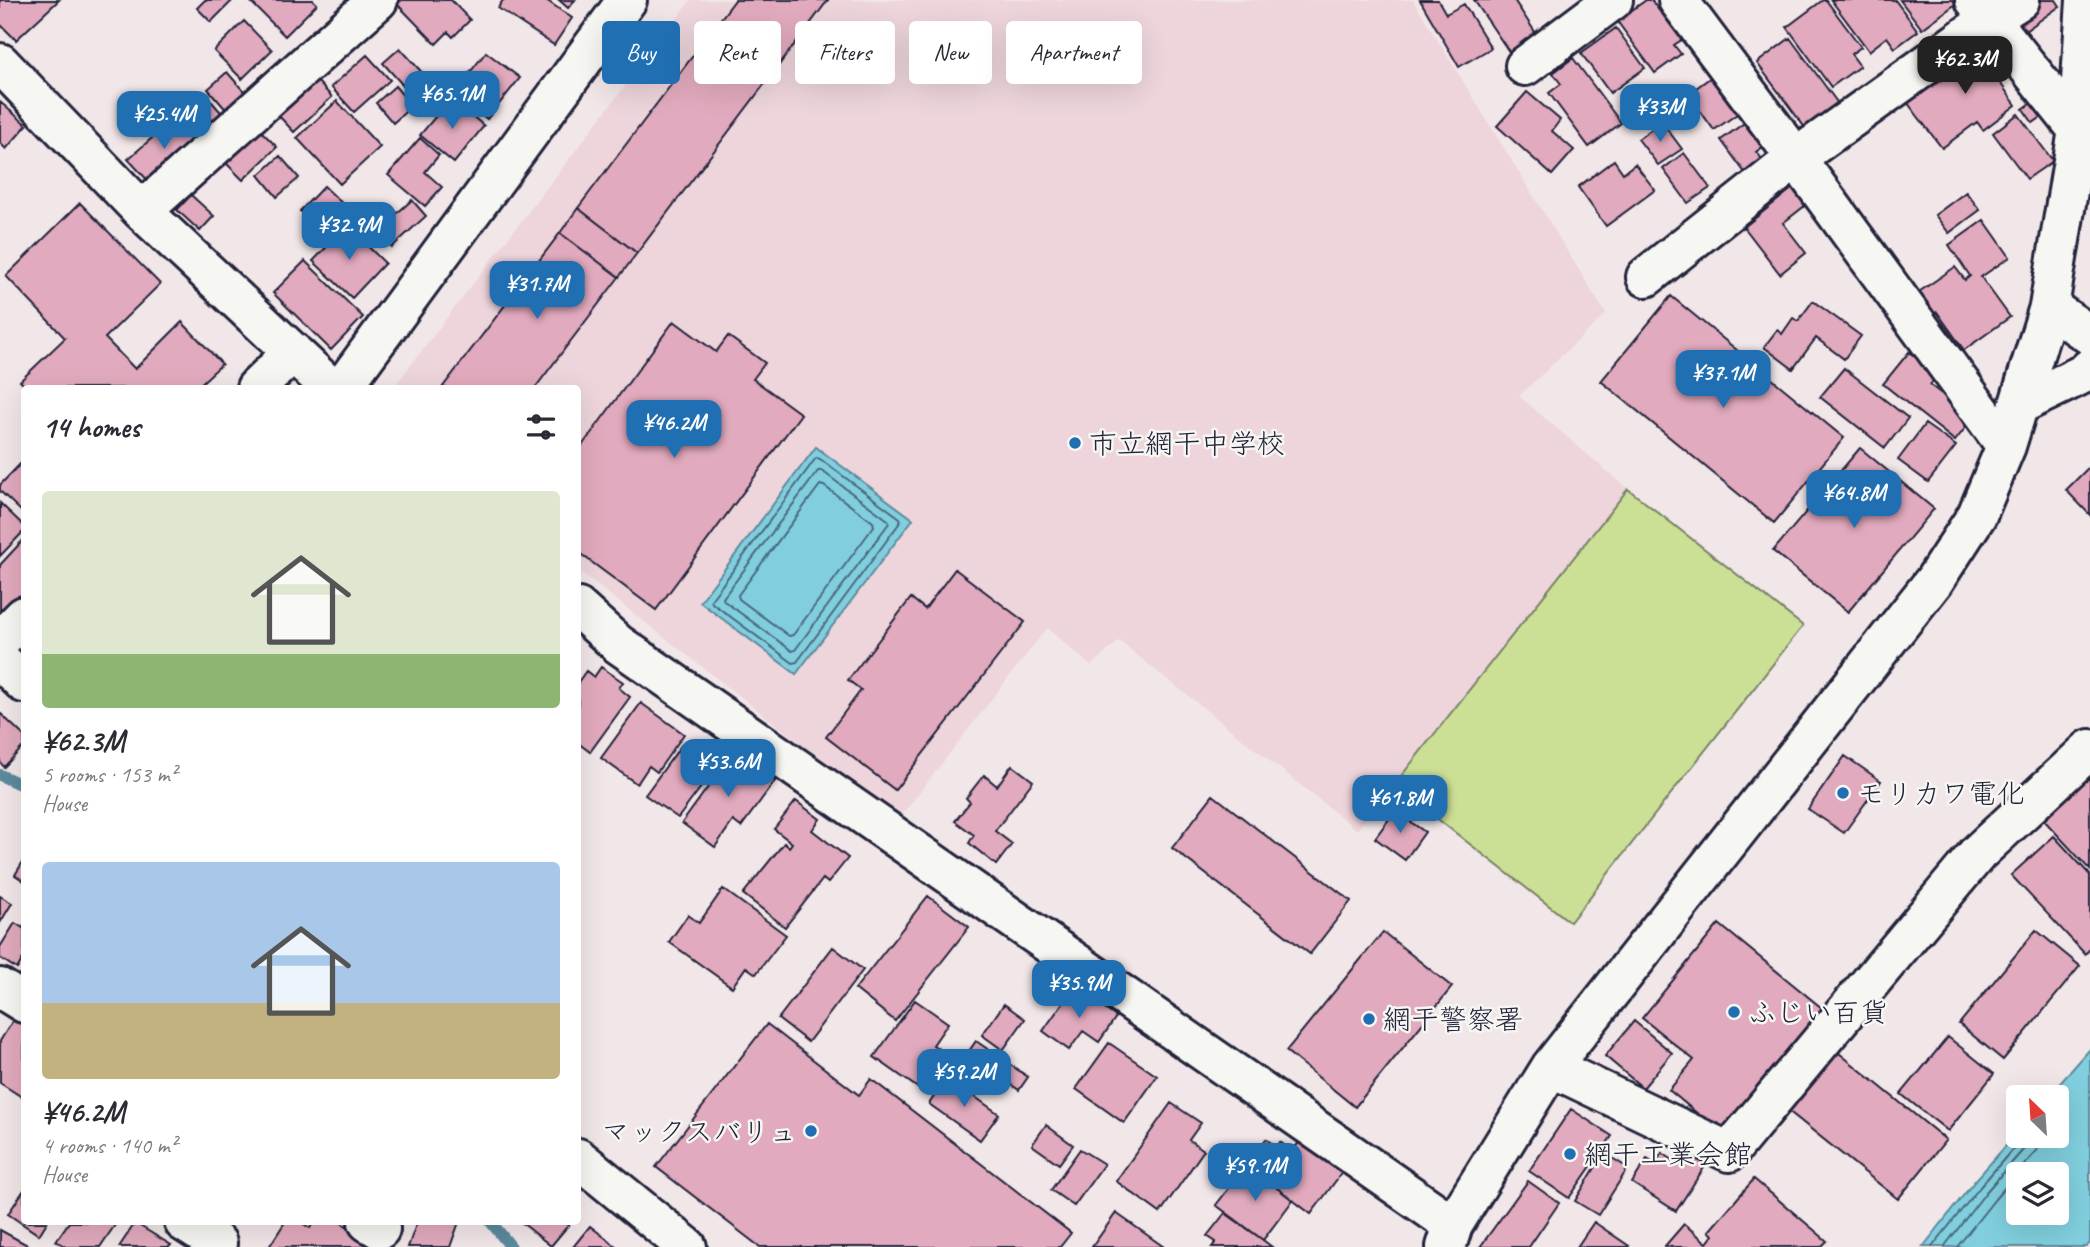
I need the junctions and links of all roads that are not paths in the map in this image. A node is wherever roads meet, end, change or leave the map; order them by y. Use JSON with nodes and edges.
{"nodes":[{"id":1,"x":378,"y":0,"type":"edge"},
{"id":2,"x":627,"y":0,"type":"edge"},
{"id":3,"x":1613,"y":0,"type":"edge"},
{"id":4,"x":1678,"y":0,"type":"edge"},
{"id":5,"x":2086,"y":0,"type":"edge"},
{"id":6,"x":1995,"y":6,"type":"edge"},
{"id":7,"x":0,"y":63,"type":"edge"},
{"id":8,"x":1525,"y":66,"type":"dead end"},
{"id":9,"x":2078,"y":130,"type":"junction"},
{"id":10,"x":1796,"y":158,"type":"junction"},
{"id":11,"x":142,"y":211,"type":"junction"},
{"id":12,"x":1646,"y":277,"type":"dead end"},
{"id":13,"x":2049,"y":307,"type":"junction"},
{"id":14,"x":2090,"y":335,"type":"edge"},
{"id":15,"x":293,"y":352,"type":"junction"},
{"id":16,"x":2090,"y":368,"type":"edge"},
{"id":17,"x":259,"y":385,"type":"edge"},
{"id":18,"x":328,"y":385,"type":"edge"},
{"id":19,"x":344,"y":385,"type":"edge"},
{"id":20,"x":2019,"y":405,"type":"junction"},
{"id":21,"x":2006,"y":446,"type":"junction"},
{"id":22,"x":581,"y":611,"type":"edge"},
{"id":23,"x":21,"y":619,"type":"edge"},
{"id":24,"x":0,"y":640,"type":"edge"},
{"id":25,"x":0,"y":660,"type":"edge"},
{"id":26,"x":21,"y":680,"type":"edge"},
{"id":27,"x":2090,"y":749,"type":"edge"},
{"id":28,"x":0,"y":988,"type":"edge"},
{"id":29,"x":21,"y":1001,"type":"edge"},
{"id":30,"x":1551,"y":1067,"type":"junction"},
{"id":31,"x":581,"y":1160,"type":"edge"},
{"id":32,"x":191,"y":1225,"type":"edge"},
{"id":33,"x":1450,"y":1236,"type":"edge"},
{"id":34,"x":221,"y":1237,"type":"edge"},
{"id":35,"x":687,"y":1247,"type":"edge"}],
"edges":[{"from":1,"to":11,"type":"street"},
{"from":2,"to":19,"type":"street"},
{"from":3,"to":8,"type":"street"},
{"from":4,"to":10,"type":"street"},
{"from":5,"to":9,"type":"street"},
{"from":6,"to":9,"type":"street"},
{"from":6,"to":10,"type":"street"},
{"from":7,"to":11,"type":"street"},
{"from":9,"to":13,"type":"street"},
{"from":10,"to":12,"type":"street"},
{"from":10,"to":21,"type":"street"},
{"from":11,"to":15,"type":"street"},
{"from":13,"to":14,"type":"street"},
{"from":13,"to":20,"type":"street"},
{"from":15,"to":17,"type":"street"},
{"from":15,"to":18,"type":"street"},
{"from":16,"to":20,"type":"street"},
{"from":20,"to":21,"type":"street"},
{"from":21,"to":30,"type":"street"},
{"from":22,"to":33,"type":"street"},
{"from":23,"to":24,"type":"street"},
{"from":25,"to":26,"type":"street"},
{"from":27,"to":30,"type":"street"},
{"from":28,"to":29,"type":"street"},
{"from":30,"to":33,"type":"street"},
{"from":31,"to":35,"type":"street"},
{"from":32,"to":34,"type":"street"}]}
